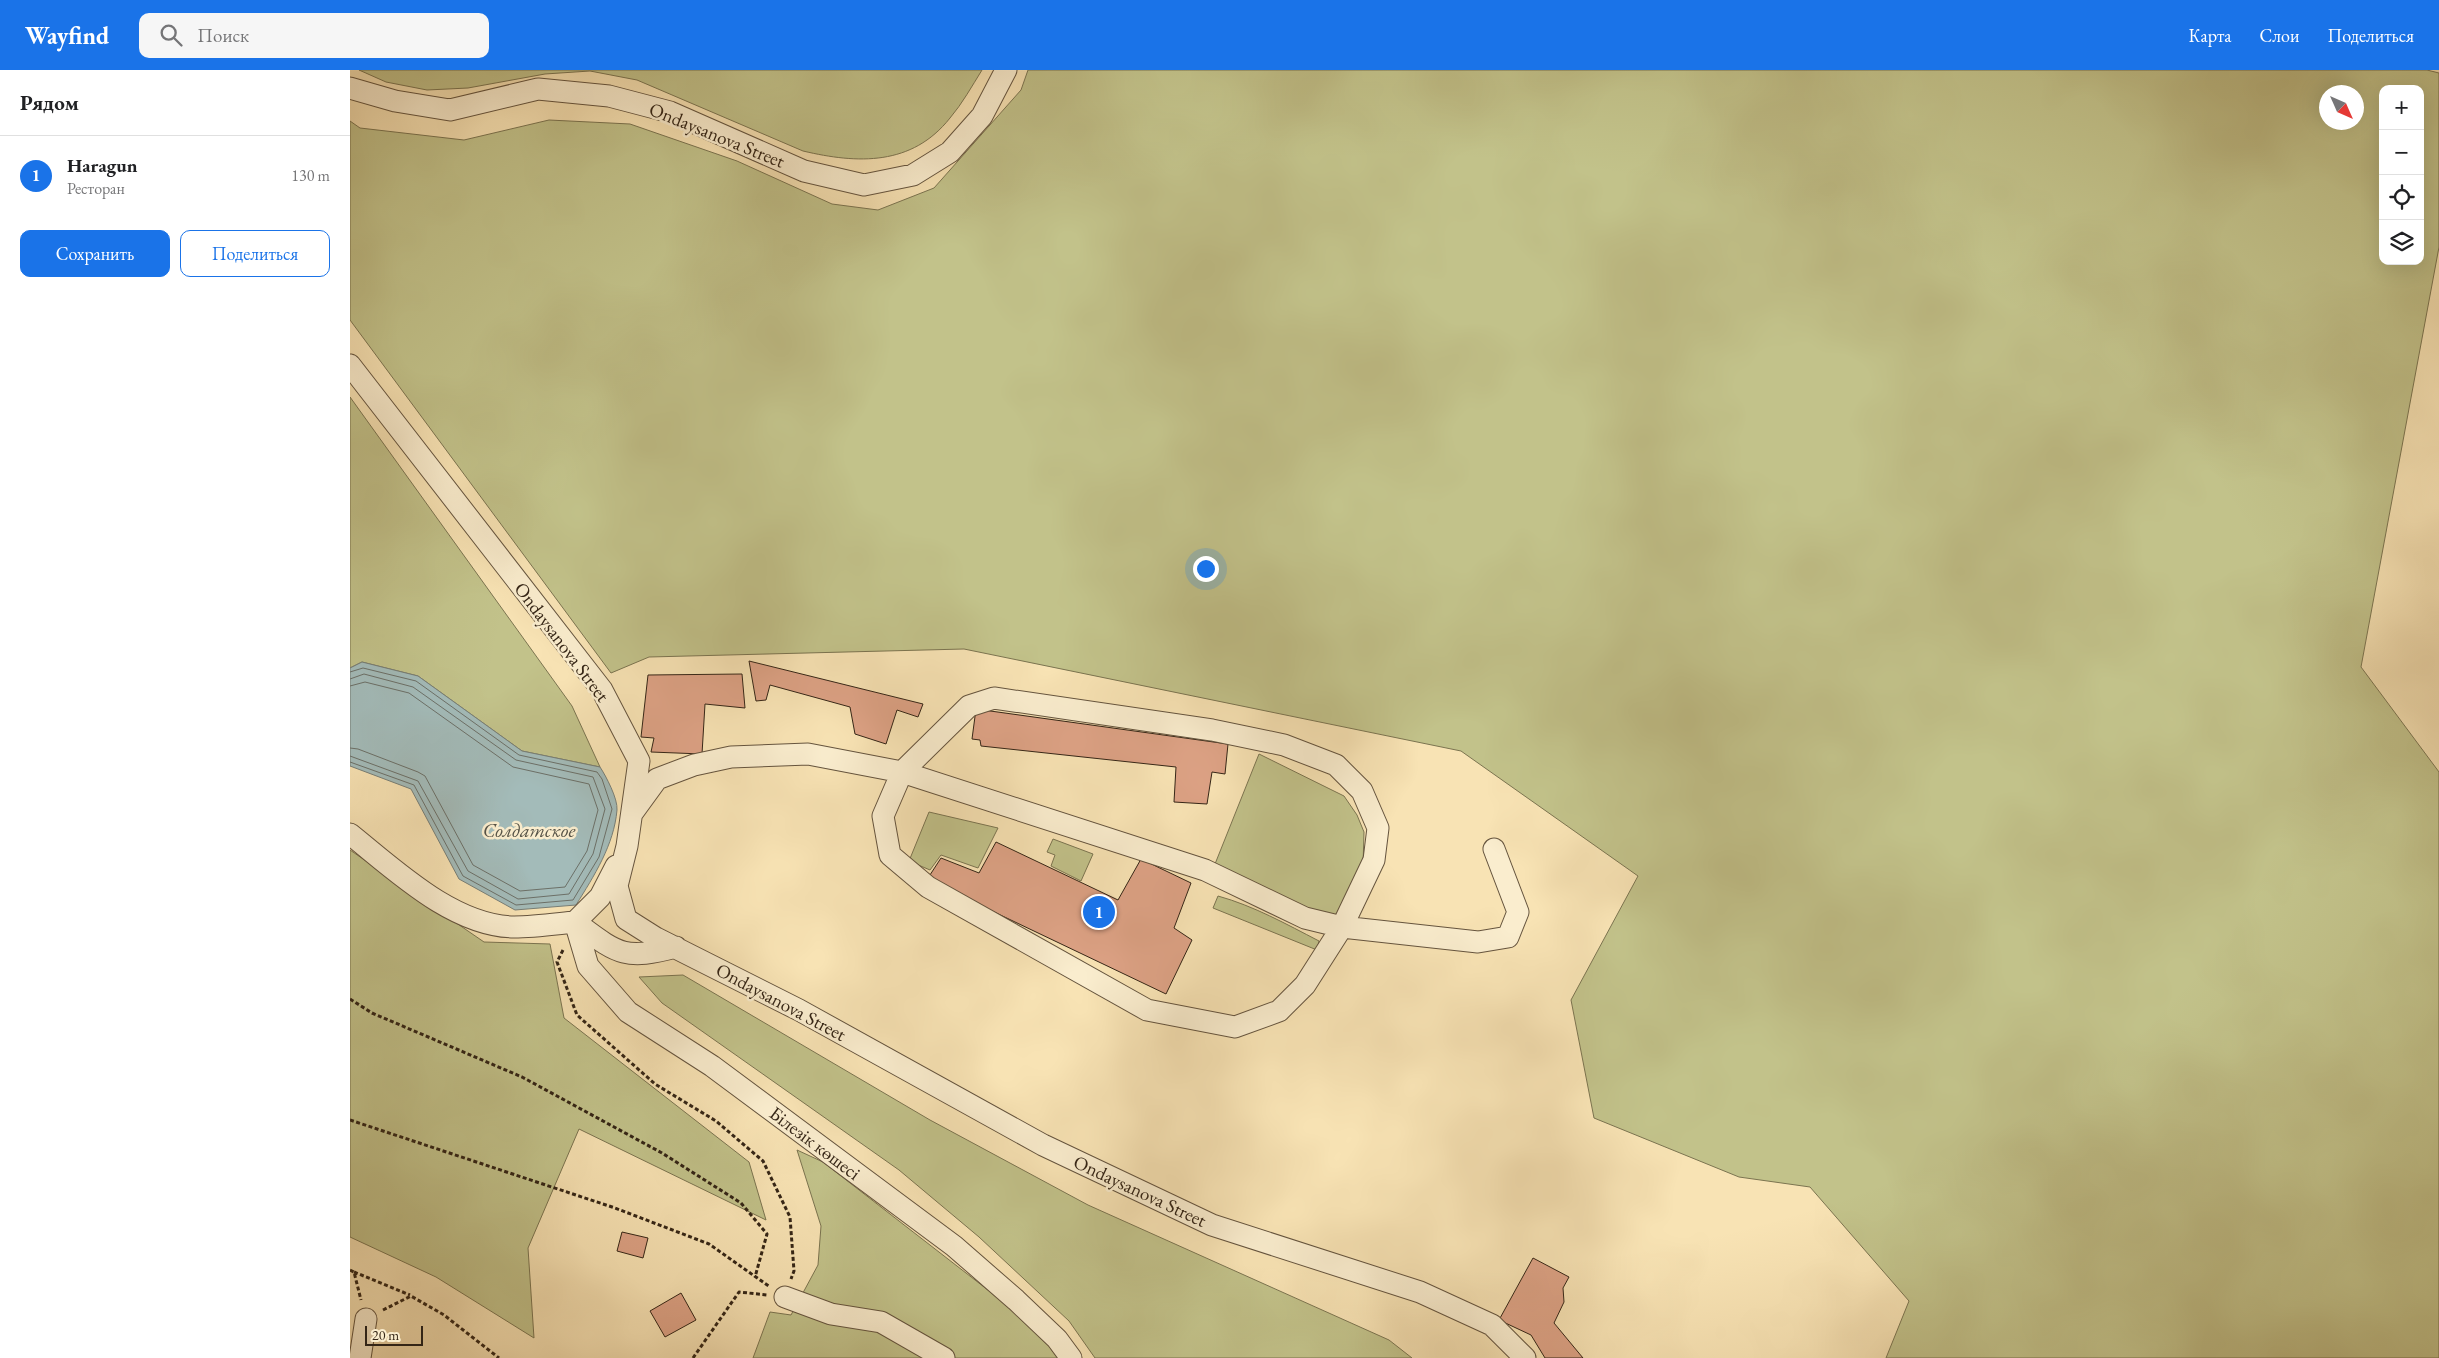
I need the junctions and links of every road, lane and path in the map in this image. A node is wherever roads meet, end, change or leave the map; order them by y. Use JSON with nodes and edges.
{"nodes":[{"id":1,"x":1006,"y":70,"type":"edge"},
{"id":2,"x":350,"y":88,"type":"edge"},
{"id":3,"x":350,"y":365,"type":"edge"},
{"id":4,"x":902,"y":772,"type":"junction"},
{"id":5,"x":631,"y":814,"type":"junction"},
{"id":6,"x":350,"y":834,"type":"edge"},
{"id":7,"x":627,"y":846,"type":"junction"},
{"id":8,"x":1494,"y":849,"type":"dead end"},
{"id":9,"x":575,"y":922,"type":"junction"},
{"id":10,"x":1342,"y":926,"type":"junction"},
{"id":11,"x":676,"y":947,"type":"junction"},
{"id":12,"x":350,"y":999,"type":"edge"},
{"id":13,"x":350,"y":1120,"type":"edge"},
{"id":14,"x":352,"y":1271,"type":"edge"},
{"id":15,"x":755,"y":1278,"type":"junction"},
{"id":16,"x":411,"y":1296,"type":"junction"},
{"id":17,"x":785,"y":1297,"type":"junction"},
{"id":18,"x":366,"y":1319,"type":"junction"},
{"id":19,"x":360,"y":1358,"type":"edge"},
{"id":20,"x":498,"y":1358,"type":"edge"},
{"id":21,"x":693,"y":1358,"type":"edge"},
{"id":22,"x":944,"y":1358,"type":"edge"},
{"id":23,"x":1071,"y":1358,"type":"edge"},
{"id":24,"x":1525,"y":1358,"type":"edge"}],
"edges":[{"from":1,"to":2,"type":"street","name":"Ondaysanova Street"},
{"from":3,"to":5,"type":"street","name":"Ondaysanova Street"},
{"from":4,"to":5,"type":"street"},
{"from":4,"to":10,"type":"street"},
{"from":4,"to":10,"type":"street"},
{"from":4,"to":10,"type":"street"},
{"from":5,"to":7,"type":"street","name":"Ondaysanova Street"},
{"from":6,"to":9,"type":"street"},
{"from":7,"to":9,"type":"street"},
{"from":7,"to":11,"type":"street","name":"Ondaysanova Street"},
{"from":8,"to":10,"type":"street"},
{"from":9,"to":11,"type":"street"},
{"from":9,"to":17,"type":"path"},
{"from":9,"to":23,"type":"street","name":"Білезік көшесі"},
{"from":11,"to":24,"type":"street","name":"Ondaysanova Street"},
{"from":12,"to":15,"type":"path"},
{"from":13,"to":15,"type":"path"},
{"from":14,"to":16,"type":"path"},
{"from":14,"to":18,"type":"path"},
{"from":15,"to":17,"type":"path"},
{"from":16,"to":18,"type":"path"},
{"from":16,"to":20,"type":"path"},
{"from":17,"to":21,"type":"path"},
{"from":17,"to":22,"type":"street"},
{"from":18,"to":19,"type":"street"}]}
